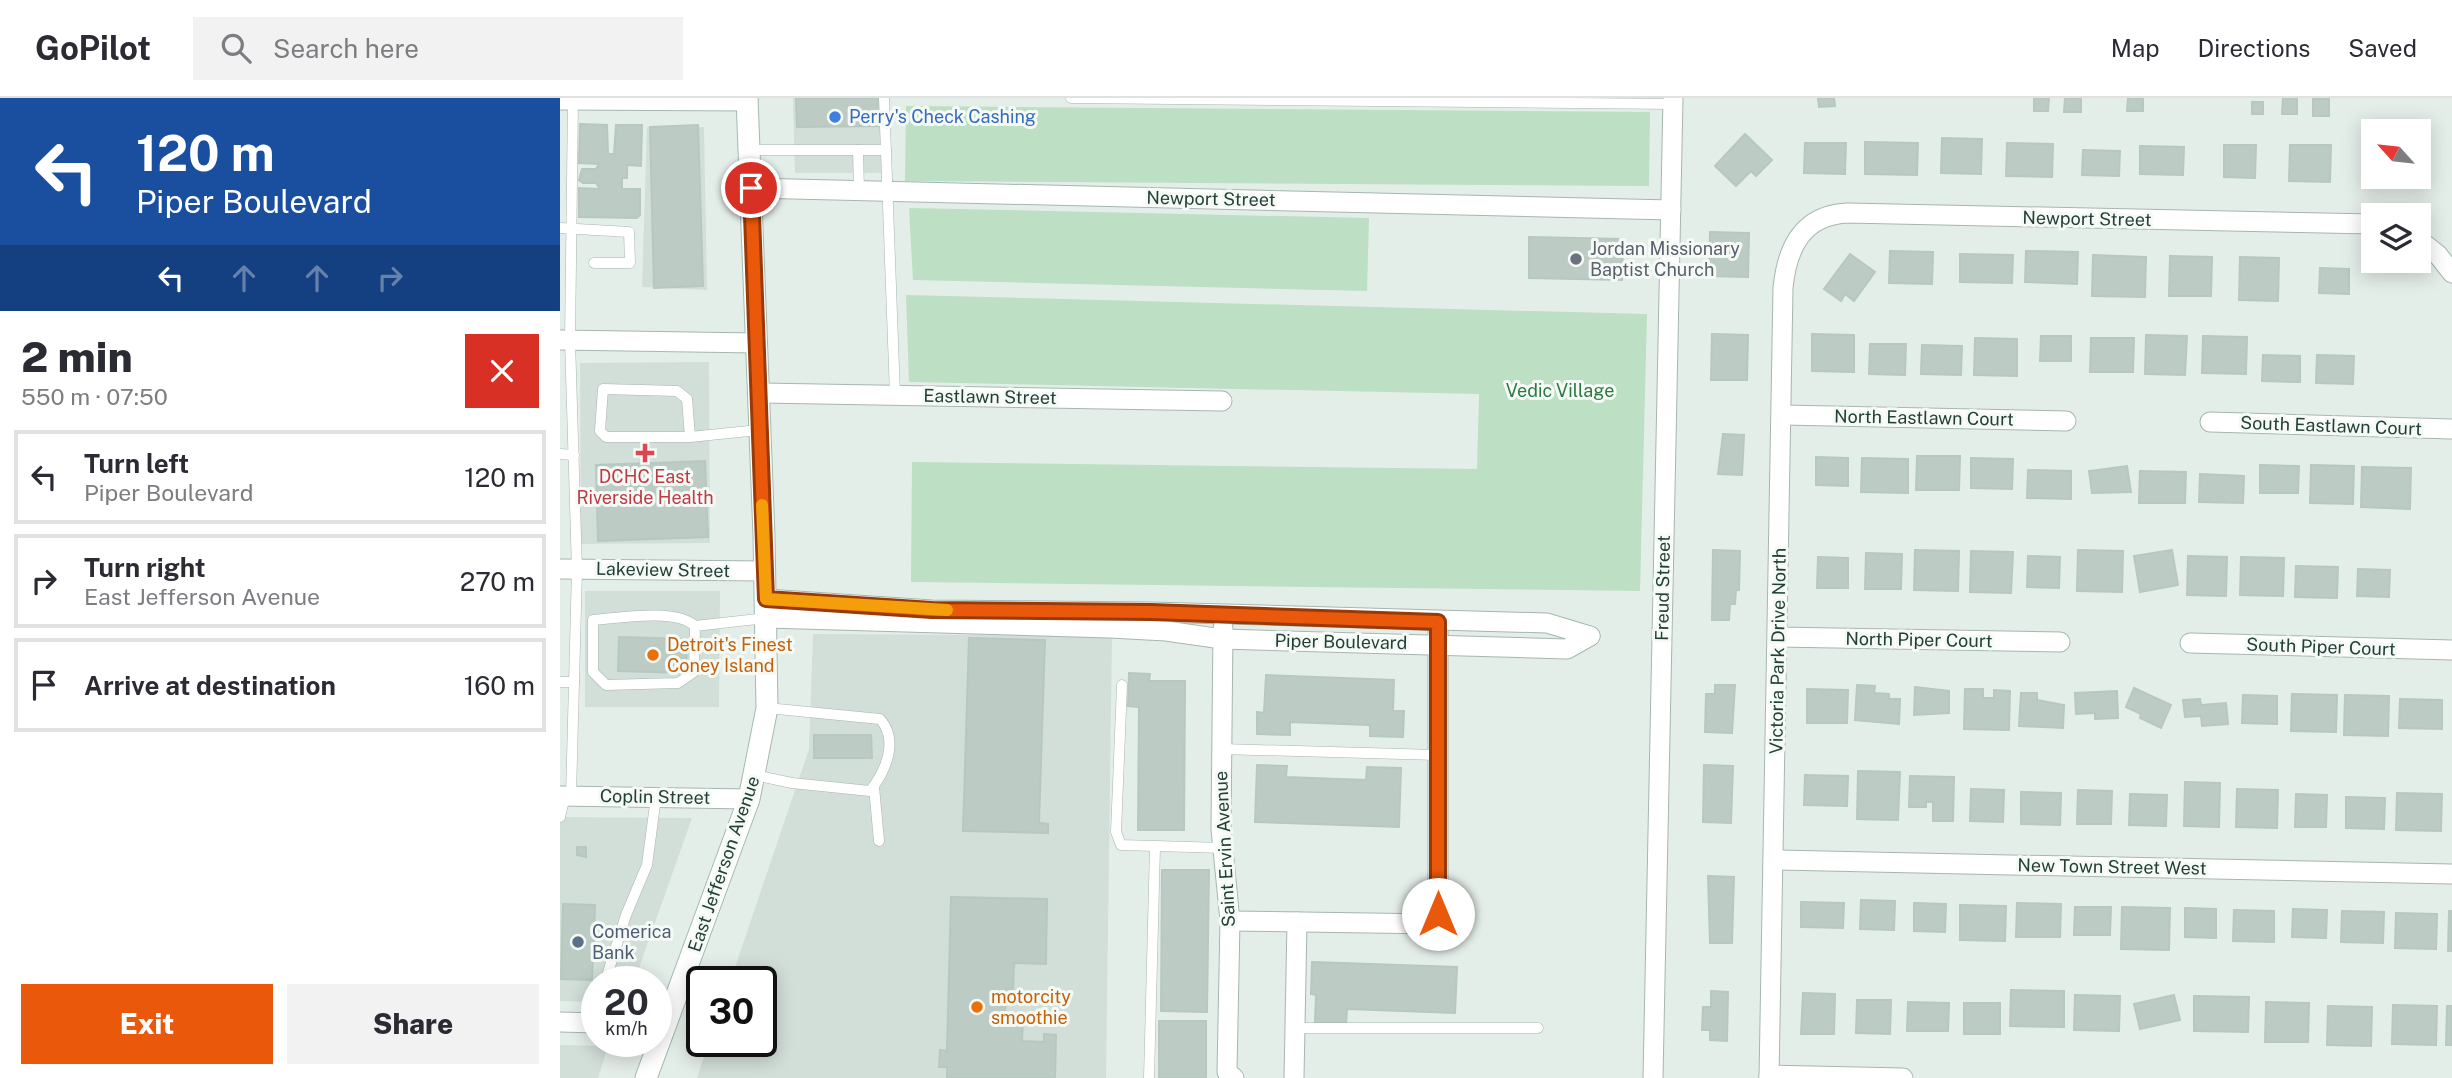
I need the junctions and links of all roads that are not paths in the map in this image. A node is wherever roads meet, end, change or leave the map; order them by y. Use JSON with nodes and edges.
{"nodes":[{"id":1,"x":884,"y":98,"type":"edge"},
{"id":2,"x":1071,"y":98,"type":"edge"},
{"id":3,"x":572,"y":100,"type":"edge"},
{"id":4,"x":748,"y":100,"type":"edge"},
{"id":5,"x":1673,"y":101,"type":"edge"},
{"id":6,"x":749,"y":150,"type":"junction"},
{"id":7,"x":858,"y":150,"type":"junction"},
{"id":8,"x":886,"y":150,"type":"junction"},
{"id":9,"x":751,"y":188,"type":"junction"},
{"id":10,"x":859,"y":191,"type":"junction"},
{"id":11,"x":888,"y":192,"type":"junction"},
{"id":12,"x":1671,"y":209,"type":"junction"},
{"id":13,"x":2361,"y":224,"type":"edge"},
{"id":14,"x":560,"y":228,"type":"edge"},
{"id":15,"x":572,"y":228,"type":"junction"},
{"id":16,"x":1805,"y":229,"type":"joint"},
{"id":17,"x":2431,"y":250,"type":"edge"},
{"id":18,"x":594,"y":263,"type":"dead end"},
{"id":19,"x":2452,"y":273,"type":"edge"},
{"id":20,"x":565,"y":340,"type":"edge"},
{"id":21,"x":756,"y":343,"type":"junction"},
{"id":22,"x":758,"y":393,"type":"junction"},
{"id":23,"x":895,"y":395,"type":"junction"},
{"id":24,"x":1222,"y":401,"type":"dead end"},
{"id":25,"x":1783,"y":415,"type":"junction"},
{"id":26,"x":2066,"y":421,"type":"dead end"},
{"id":27,"x":2210,"y":422,"type":"dead end"},
{"id":28,"x":2452,"y":429,"type":"edge"},
{"id":29,"x":759,"y":430,"type":"junction"},
{"id":30,"x":690,"y":437,"type":"junction"},
{"id":31,"x":560,"y":454,"type":"edge"},
{"id":32,"x":573,"y":455,"type":"junction"},
{"id":33,"x":568,"y":569,"type":"edge"},
{"id":34,"x":765,"y":571,"type":"junction"},
{"id":35,"x":766,"y":609,"type":"junction"},
{"id":36,"x":1223,"y":616,"type":"junction"},
{"id":37,"x":1438,"y":622,"type":"junction"},
{"id":38,"x":695,"y":625,"type":"junction"},
{"id":39,"x":1779,"y":638,"type":"junction"},
{"id":40,"x":1222,"y":639,"type":"junction"},
{"id":41,"x":2060,"y":642,"type":"dead end"},
{"id":42,"x":2190,"y":643,"type":"dead end"},
{"id":43,"x":1437,"y":644,"type":"junction"},
{"id":44,"x":2452,"y":650,"type":"edge"},
{"id":45,"x":560,"y":682,"type":"edge"},
{"id":46,"x":574,"y":682,"type":"junction"},
{"id":47,"x":1122,"y":685,"type":"dead end"},
{"id":48,"x":767,"y":708,"type":"junction"},
{"id":49,"x":1221,"y":749,"type":"junction"},
{"id":50,"x":1437,"y":755,"type":"junction"},
{"id":51,"x":755,"y":775,"type":"junction"},
{"id":52,"x":874,"y":787,"type":"junction"},
{"id":53,"x":565,"y":796,"type":"edge"},
{"id":54,"x":656,"y":797,"type":"junction"},
{"id":55,"x":749,"y":799,"type":"junction"},
{"id":56,"x":560,"y":817,"type":"edge"},
{"id":57,"x":879,"y":841,"type":"dead end"},
{"id":58,"x":1155,"y":847,"type":"junction"},
{"id":59,"x":1224,"y":848,"type":"junction"},
{"id":60,"x":1773,"y":860,"type":"junction"},
{"id":61,"x":2452,"y":874,"type":"edge"},
{"id":62,"x":1230,"y":921,"type":"junction"},
{"id":63,"x":1297,"y":922,"type":"junction"},
{"id":64,"x":610,"y":966,"type":"edge"},
{"id":65,"x":672,"y":999,"type":"edge"},
{"id":66,"x":560,"y":1022,"type":"edge"},
{"id":67,"x":581,"y":1022,"type":"edge"},
{"id":68,"x":1295,"y":1028,"type":"junction"},
{"id":69,"x":1538,"y":1028,"type":"dead end"},
{"id":70,"x":652,"y":1057,"type":"edge"},
{"id":71,"x":1769,"y":1077,"type":"edge"},
{"id":72,"x":646,"y":1078,"type":"edge"},
{"id":73,"x":1149,"y":1078,"type":"edge"},
{"id":74,"x":1234,"y":1078,"type":"edge"},
{"id":75,"x":1294,"y":1078,"type":"edge"},
{"id":76,"x":1653,"y":1078,"type":"edge"},
{"id":77,"x":1903,"y":1078,"type":"edge"}],
"edges":[{"from":1,"to":8,"type":"lane"},
{"from":2,"to":5,"type":"lane"},
{"from":3,"to":4,"type":"street"},
{"from":3,"to":15,"type":"lane"},
{"from":4,"to":6,"type":"main road","name":"East Jefferson Avenue"},
{"from":5,"to":12,"type":"street","name":"Freud Street"},
{"from":6,"to":7,"type":"lane"},
{"from":6,"to":9,"type":"main road","name":"East Jefferson Avenue"},
{"from":7,"to":8,"type":"lane"},
{"from":7,"to":10,"type":"lane"},
{"from":8,"to":11,"type":"lane"},
{"from":9,"to":10,"type":"street","name":"Newport Street"},
{"from":9,"to":21,"type":"main road","name":"East Jefferson Avenue"},
{"from":10,"to":11,"type":"street","name":"Newport Street"},
{"from":11,"to":12,"type":"street","name":"Newport Street"},
{"from":11,"to":23,"type":"lane"},
{"from":12,"to":76,"type":"street","name":"Freud Street"},
{"from":13,"to":16,"type":"street","name":"Newport Street"},
{"from":14,"to":15,"type":"lane"},
{"from":15,"to":18,"type":"lane"},
{"from":15,"to":20,"type":"lane"},
{"from":16,"to":25,"type":"street","name":"Victoria Park Drive North"},
{"from":17,"to":19,"type":"street"},
{"from":20,"to":21,"type":"street"},
{"from":20,"to":32,"type":"lane"},
{"from":21,"to":22,"type":"main road","name":"East Jefferson Avenue"},
{"from":22,"to":23,"type":"street","name":"Eastlawn Street"},
{"from":22,"to":29,"type":"main road","name":"East Jefferson Avenue"},
{"from":23,"to":24,"type":"street","name":"Eastlawn Street"},
{"from":25,"to":26,"type":"street","name":"North Eastlawn Court"},
{"from":25,"to":39,"type":"street","name":"Victoria Park Drive North"},
{"from":27,"to":28,"type":"street","name":"South Eastlawn Court"},
{"from":29,"to":30,"type":"lane"},
{"from":29,"to":34,"type":"main road","name":"East Jefferson Avenue"},
{"from":30,"to":30,"type":"lane"},
{"from":31,"to":32,"type":"lane"},
{"from":32,"to":33,"type":"lane"},
{"from":33,"to":34,"type":"street","name":"Lakeview Street"},
{"from":33,"to":46,"type":"lane"},
{"from":34,"to":35,"type":"main road","name":"East Jefferson Avenue"},
{"from":35,"to":36,"type":"street","name":"Piper Boulevard"},
{"from":35,"to":38,"type":"lane"},
{"from":35,"to":40,"type":"street","name":"Piper Boulevard"},
{"from":35,"to":48,"type":"main road","name":"East Jefferson Avenue"},
{"from":36,"to":37,"type":"street","name":"Piper Boulevard"},
{"from":36,"to":40,"type":"street","name":"Saint Ervin Avenue"},
{"from":37,"to":43,"type":"street"},
{"from":37,"to":43,"type":"street","name":"Piper Boulevard"},
{"from":38,"to":38,"type":"lane"},
{"from":39,"to":41,"type":"street","name":"North Piper Court"},
{"from":39,"to":60,"type":"street","name":"Victoria Park Drive North"},
{"from":40,"to":43,"type":"street","name":"Piper Boulevard"},
{"from":40,"to":49,"type":"street","name":"Saint Ervin Avenue"},
{"from":42,"to":44,"type":"street","name":"South Piper Court"},
{"from":43,"to":50,"type":"street"},
{"from":45,"to":46,"type":"lane"},
{"from":46,"to":53,"type":"lane"},
{"from":47,"to":58,"type":"lane"},
{"from":48,"to":51,"type":"main road","name":"East Jefferson Avenue"},
{"from":48,"to":52,"type":"lane"},
{"from":49,"to":50,"type":"lane"},
{"from":49,"to":59,"type":"street","name":"Saint Ervin Avenue"},
{"from":50,"to":63,"type":"street"},
{"from":51,"to":52,"type":"lane"},
{"from":51,"to":55,"type":"main road","name":"East Jefferson Avenue"},
{"from":52,"to":57,"type":"lane"},
{"from":53,"to":54,"type":"street","name":"Coplin Street"},
{"from":53,"to":56,"type":"lane"},
{"from":54,"to":55,"type":"street","name":"Coplin Street"},
{"from":54,"to":64,"type":"lane"},
{"from":55,"to":65,"type":"main road","name":"East Jefferson Avenue"},
{"from":58,"to":59,"type":"lane"},
{"from":58,"to":73,"type":"lane"},
{"from":59,"to":62,"type":"street","name":"Saint Ervin Avenue"},
{"from":60,"to":61,"type":"street","name":"New Town Street West"},
{"from":60,"to":71,"type":"street","name":"Victoria Park Drive North"},
{"from":62,"to":63,"type":"street"},
{"from":62,"to":74,"type":"street","name":"Saint Ervin Avenue"},
{"from":63,"to":68,"type":"street"},
{"from":66,"to":67,"type":"street"},
{"from":68,"to":69,"type":"lane"},
{"from":68,"to":75,"type":"street"},
{"from":70,"to":72,"type":"main road","name":"East Jefferson Avenue"},
{"from":71,"to":77,"type":"street"}]}
